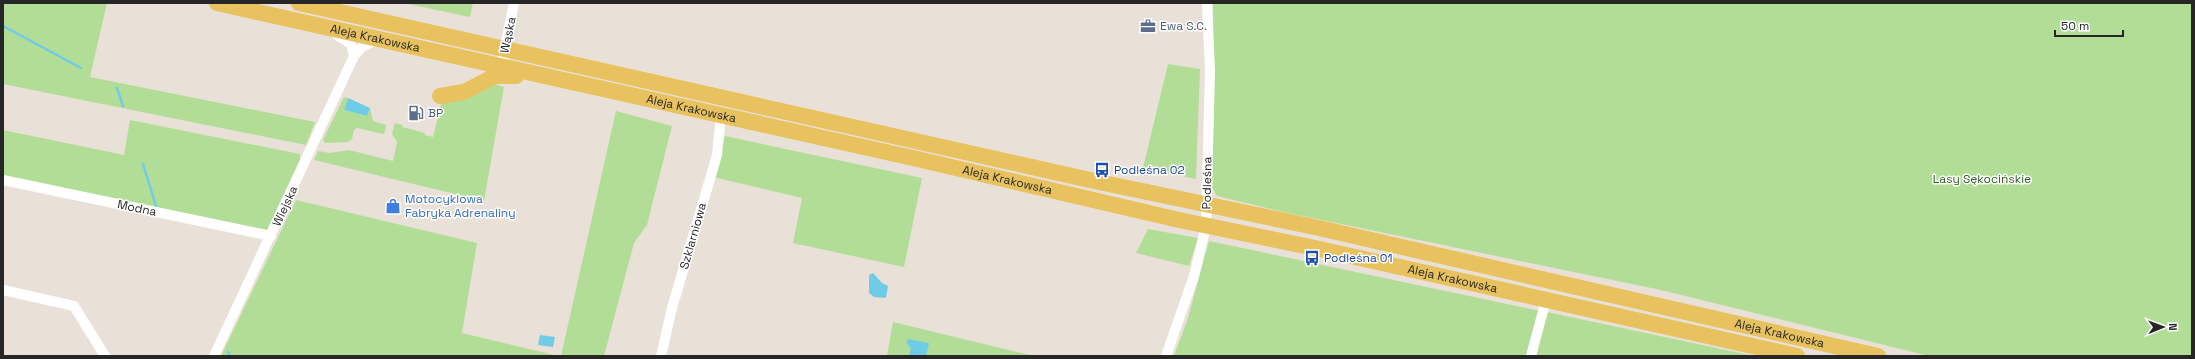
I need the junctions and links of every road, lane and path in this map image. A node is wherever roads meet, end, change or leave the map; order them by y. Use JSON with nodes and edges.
{"nodes":[{"id":1,"x":217,"y":3,"type":"edge"},
{"id":2,"x":300,"y":3,"type":"edge"},
{"id":3,"x":514,"y":3,"type":"edge"},
{"id":4,"x":1208,"y":3,"type":"edge"},
{"id":5,"x":309,"y":24,"type":"junction"},
{"id":6,"x":377,"y":39,"type":"junction"},
{"id":7,"x":505,"y":49,"type":"junction"},
{"id":8,"x":354,"y":56,"type":"junction"},
{"id":9,"x":501,"y":67,"type":"junction"},
{"id":10,"x":539,"y":75,"type":"junction"},
{"id":11,"x":440,"y":96,"type":"dead end"},
{"id":12,"x":721,"y":116,"type":"junction"},
{"id":13,"x":3,"y":180,"type":"edge"},
{"id":14,"x":1206,"y":203,"type":"junction"},
{"id":15,"x":1206,"y":226,"type":"junction"},
{"id":16,"x":271,"y":236,"type":"junction"},
{"id":17,"x":3,"y":290,"type":"edge"},
{"id":18,"x":1546,"y":300,"type":"junction"},
{"id":19,"x":105,"y":356,"type":"edge"},
{"id":20,"x":214,"y":356,"type":"edge"},
{"id":21,"x":661,"y":356,"type":"edge"},
{"id":22,"x":1166,"y":356,"type":"edge"},
{"id":23,"x":1531,"y":356,"type":"edge"},
{"id":24,"x":1797,"y":356,"type":"edge"},
{"id":25,"x":1878,"y":356,"type":"edge"}],
"edges":[{"from":1,"to":5,"type":"main road","name":"Aleja Krakowska"},
{"from":2,"to":7,"type":"main road","name":"Aleja Krakowska"},
{"from":3,"to":7,"type":"street","name":"Wąska"},
{"from":4,"to":14,"type":"street","name":"Podleśna"},
{"from":5,"to":6,"type":"main road","name":"Aleja Krakowska"},
{"from":5,"to":8,"type":"street"},
{"from":6,"to":8,"type":"street","name":"Wiejska"},
{"from":6,"to":9,"type":"main road","name":"Aleja Krakowska"},
{"from":7,"to":9,"type":"street","name":"Wąska"},
{"from":7,"to":14,"type":"main road","name":"Aleja Krakowska"},
{"from":8,"to":16,"type":"street","name":"Wiejska"},
{"from":9,"to":10,"type":"main road","name":"Aleja Krakowska"},
{"from":10,"to":11,"type":"main road"},
{"from":10,"to":12,"type":"main road","name":"Aleja Krakowska"},
{"from":12,"to":15,"type":"main road","name":"Aleja Krakowska"},
{"from":12,"to":21,"type":"street","name":"Szklarniowa"},
{"from":13,"to":16,"type":"street","name":"Modna"},
{"from":14,"to":15,"type":"street","name":"Podleśna"},
{"from":14,"to":25,"type":"main road","name":"Aleja Krakowska"},
{"from":15,"to":18,"type":"main road","name":"Aleja Krakowska"},
{"from":15,"to":22,"type":"street","name":"Podleśna"},
{"from":16,"to":20,"type":"street","name":"Wiejska"},
{"from":17,"to":19,"type":"street"},
{"from":18,"to":23,"type":"street"},
{"from":18,"to":24,"type":"main road","name":"Aleja Krakowska"}]}
